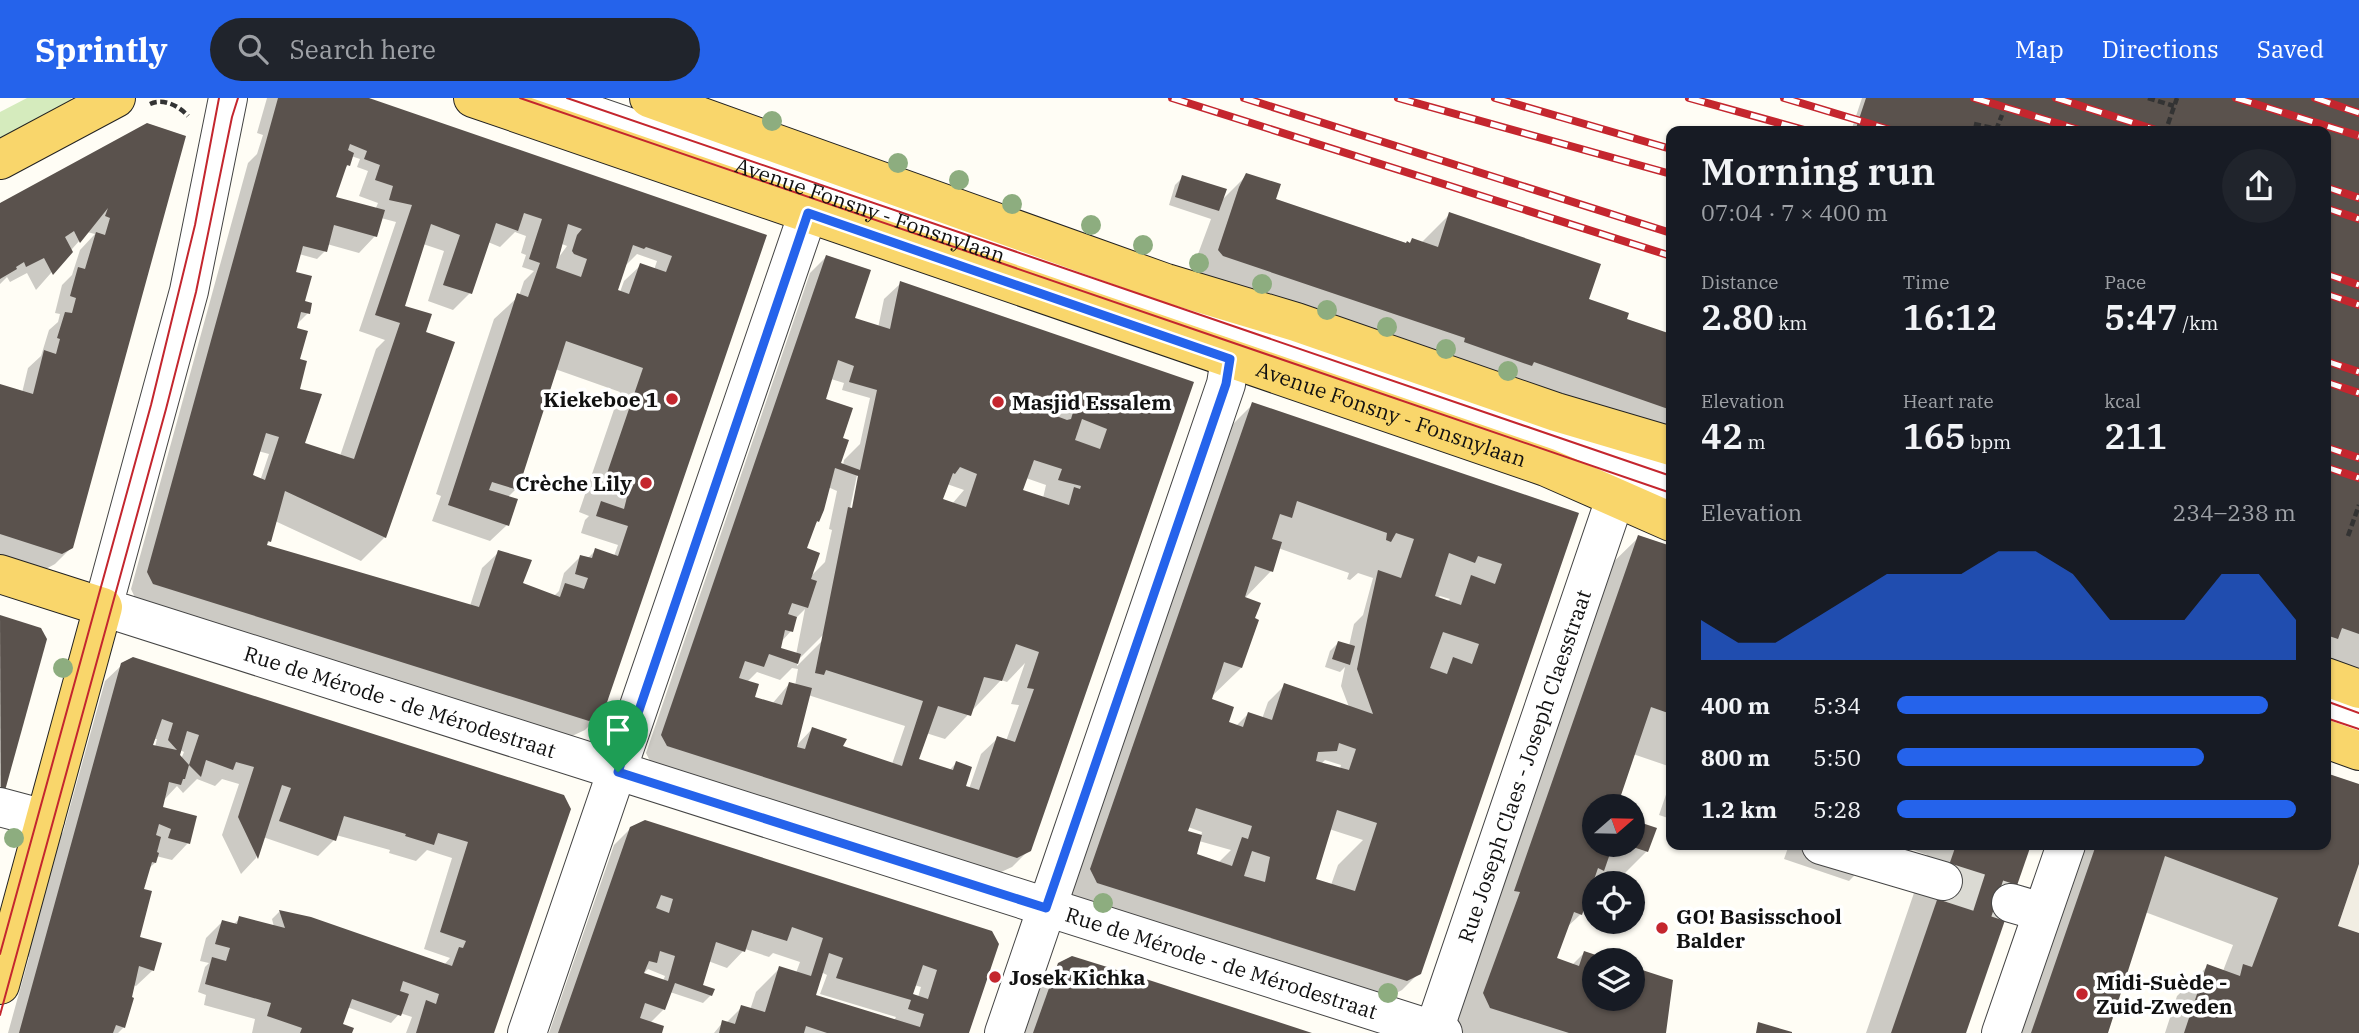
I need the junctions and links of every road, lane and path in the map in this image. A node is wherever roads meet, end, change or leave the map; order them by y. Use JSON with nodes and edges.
{"nodes":[{"id":1,"x":228,"y":98,"type":"edge"},
{"id":2,"x":473,"y":98,"type":"edge"},
{"id":3,"x":544,"y":98,"type":"edge"},
{"id":4,"x":649,"y":98,"type":"edge"},
{"id":5,"x":2148,"y":98,"type":"edge"},
{"id":6,"x":2177,"y":98,"type":"edge"},
{"id":7,"x":129,"y":103,"type":"edge"},
{"id":8,"x":2174,"y":107,"type":"junction"},
{"id":9,"x":2002,"y":115,"type":"dead end"},
{"id":10,"x":195,"y":123,"type":"dead end"},
{"id":11,"x":1974,"y":124,"type":"dead end"},
{"id":12,"x":2168,"y":124,"type":"dead end"},
{"id":13,"x":1982,"y":126,"type":"edge"},
{"id":14,"x":1998,"y":126,"type":"edge"},
{"id":15,"x":0,"y":160,"type":"edge"},
{"id":16,"x":808,"y":213,"type":"junction"},
{"id":17,"x":1166,"y":283,"type":"junction"},
{"id":18,"x":1203,"y":323,"type":"junction"},
{"id":19,"x":1230,"y":359,"type":"junction"},
{"id":20,"x":1666,"y":445,"type":"edge"},
{"id":21,"x":1666,"y":483,"type":"edge"},
{"id":22,"x":1615,"y":499,"type":"junction"},
{"id":23,"x":2359,"y":505,"type":"edge"},
{"id":24,"x":2358,"y":514,"type":"edge"},
{"id":25,"x":1666,"y":520,"type":"edge"},
{"id":26,"x":2348,"y":536,"type":"dead end"},
{"id":27,"x":0,"y":574,"type":"edge"},
{"id":28,"x":103,"y":607,"type":"junction"},
{"id":29,"x":2331,"y":679,"type":"edge"},
{"id":30,"x":2359,"y":689,"type":"edge"},
{"id":31,"x":2331,"y":712,"type":"edge"},
{"id":32,"x":2359,"y":721,"type":"edge"},
{"id":33,"x":2331,"y":741,"type":"edge"},
{"id":34,"x":2359,"y":751,"type":"edge"},
{"id":35,"x":618,"y":772,"type":"junction"},
{"id":36,"x":0,"y":807,"type":"edge"},
{"id":37,"x":45,"y":819,"type":"junction"},
{"id":38,"x":1838,"y":850,"type":"edge"},
{"id":39,"x":2063,"y":850,"type":"edge"},
{"id":40,"x":1943,"y":881,"type":"tunnel mouth"},
{"id":41,"x":1046,"y":908,"type":"junction"},
{"id":42,"x":0,"y":985,"type":"edge"},
{"id":43,"x":1437,"y":1032,"type":"edge"},
{"id":44,"x":527,"y":1033,"type":"edge"},
{"id":45,"x":1004,"y":1033,"type":"edge"},
{"id":46,"x":2000,"y":1033,"type":"edge"}],
"edges":[{"from":1,"to":28,"type":"street"},
{"from":2,"to":16,"type":"main road","name":"Avenue Fonsny - Fonsnylaan"},
{"from":3,"to":18,"type":"street","name":"Avenue Fonsny - Fonsnylaan"},
{"from":4,"to":17,"type":"main road","name":"Avenue Fonsny - Fonsnylaan"},
{"from":5,"to":8,"type":"path"},
{"from":6,"to":8,"type":"path"},
{"from":7,"to":10,"type":"path"},
{"from":7,"to":15,"type":"main road"},
{"from":8,"to":12,"type":"path"},
{"from":9,"to":14,"type":"path"},
{"from":11,"to":13,"type":"path"},
{"from":16,"to":19,"type":"main road","name":"Avenue Fonsny - Fonsnylaan"},
{"from":16,"to":35,"type":"street"},
{"from":17,"to":18,"type":"street"},
{"from":17,"to":20,"type":"main road","name":"Avenue Fonsny - Fonsnylaan"},
{"from":18,"to":19,"type":"street"},
{"from":18,"to":21,"type":"street","name":"Avenue Fonsny - Fonsnylaan"},
{"from":19,"to":22,"type":"main road","name":"Avenue Fonsny - Fonsnylaan"},
{"from":19,"to":41,"type":"street"},
{"from":22,"to":25,"type":"main road","name":"Avenue Fonsny - Fonsnylaan"},
{"from":22,"to":43,"type":"street","name":"Rue Joseph Claes - Joseph Claesstraat"},
{"from":23,"to":24,"type":"path"},
{"from":24,"to":26,"type":"path"},
{"from":27,"to":28,"type":"main road","name":"Rue de Mérode - de Mérodestraat"},
{"from":28,"to":35,"type":"street","name":"Rue de Mérode - de Mérodestraat"},
{"from":28,"to":37,"type":"main road"},
{"from":29,"to":30,"type":"main road"},
{"from":31,"to":32,"type":"street"},
{"from":33,"to":34,"type":"main road"},
{"from":35,"to":41,"type":"street","name":"Rue de Mérode - de Mérodestraat"},
{"from":35,"to":44,"type":"street"},
{"from":36,"to":37,"type":"street"},
{"from":37,"to":42,"type":"main road"},
{"from":38,"to":40,"type":"street"},
{"from":39,"to":46,"type":"street"},
{"from":41,"to":43,"type":"street","name":"Rue de Mérode - de Mérodestraat"},
{"from":41,"to":45,"type":"street"}]}
